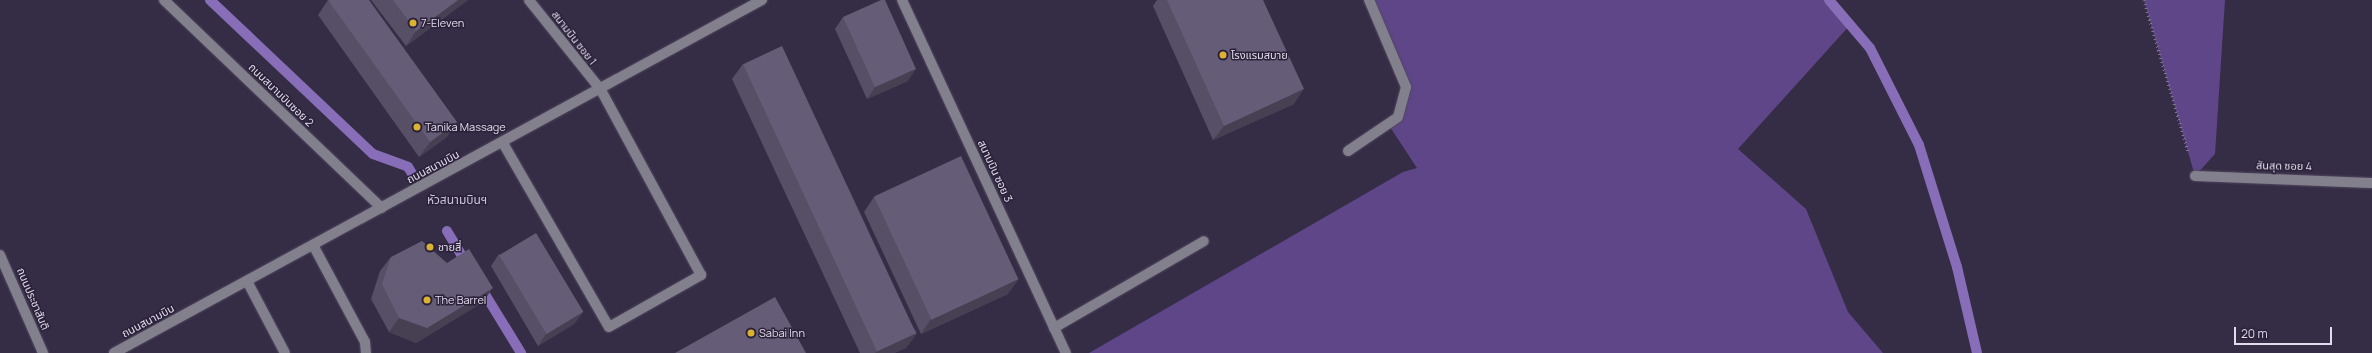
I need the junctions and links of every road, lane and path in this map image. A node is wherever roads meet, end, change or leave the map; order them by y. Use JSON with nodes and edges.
{"nodes":[{"id":1,"x":164,"y":0,"type":"edge"},
{"id":2,"x":529,"y":0,"type":"edge"},
{"id":3,"x":762,"y":0,"type":"edge"},
{"id":4,"x":902,"y":0,"type":"edge"},
{"id":5,"x":1369,"y":0,"type":"edge"},
{"id":6,"x":2144,"y":0,"type":"edge"},
{"id":7,"x":600,"y":90,"type":"junction"},
{"id":8,"x":503,"y":143,"type":"junction"},
{"id":9,"x":1348,"y":151,"type":"dead end"},
{"id":10,"x":2195,"y":176,"type":"joint"},
{"id":11,"x":2372,"y":183,"type":"edge"},
{"id":12,"x":382,"y":208,"type":"junction"},
{"id":13,"x":1204,"y":241,"type":"dead end"},
{"id":14,"x":312,"y":245,"type":"junction"},
{"id":15,"x":0,"y":255,"type":"edge"},
{"id":16,"x":247,"y":281,"type":"junction"},
{"id":17,"x":1054,"y":328,"type":"junction"},
{"id":18,"x":43,"y":353,"type":"edge"},
{"id":19,"x":114,"y":353,"type":"edge"},
{"id":20,"x":285,"y":353,"type":"edge"},
{"id":21,"x":366,"y":353,"type":"edge"},
{"id":22,"x":1066,"y":353,"type":"edge"}],
"edges":[{"from":1,"to":12,"type":"street","name":"ถนนสนามบินซอย 2"},
{"from":2,"to":7,"type":"street","name":"สนามบิน ซอย 1"},
{"from":3,"to":7,"type":"street","name":"ถนนสนามบิน"},
{"from":4,"to":17,"type":"street","name":"สนามบิน ซอย 3"},
{"from":5,"to":9,"type":"street"},
{"from":6,"to":10,"type":"path"},
{"from":7,"to":8,"type":"street","name":"ถนนสนามบิน"},
{"from":7,"to":8,"type":"street","name":"สนามบิน ซอย 1"},
{"from":8,"to":12,"type":"street","name":"ถนนสนามบิน"},
{"from":10,"to":11,"type":"street","name":"สันสุด ซอย 4"},
{"from":12,"to":14,"type":"street","name":"ถนนสนามบิน"},
{"from":13,"to":17,"type":"street"},
{"from":14,"to":16,"type":"street","name":"ถนนสนามบิน"},
{"from":14,"to":21,"type":"street"},
{"from":15,"to":18,"type":"street","name":"ถนนประชาสันติ"},
{"from":16,"to":19,"type":"street","name":"ถนนสนามบิน"},
{"from":16,"to":20,"type":"street"},
{"from":17,"to":22,"type":"street","name":"สนามบิน ซอย 3"}]}
